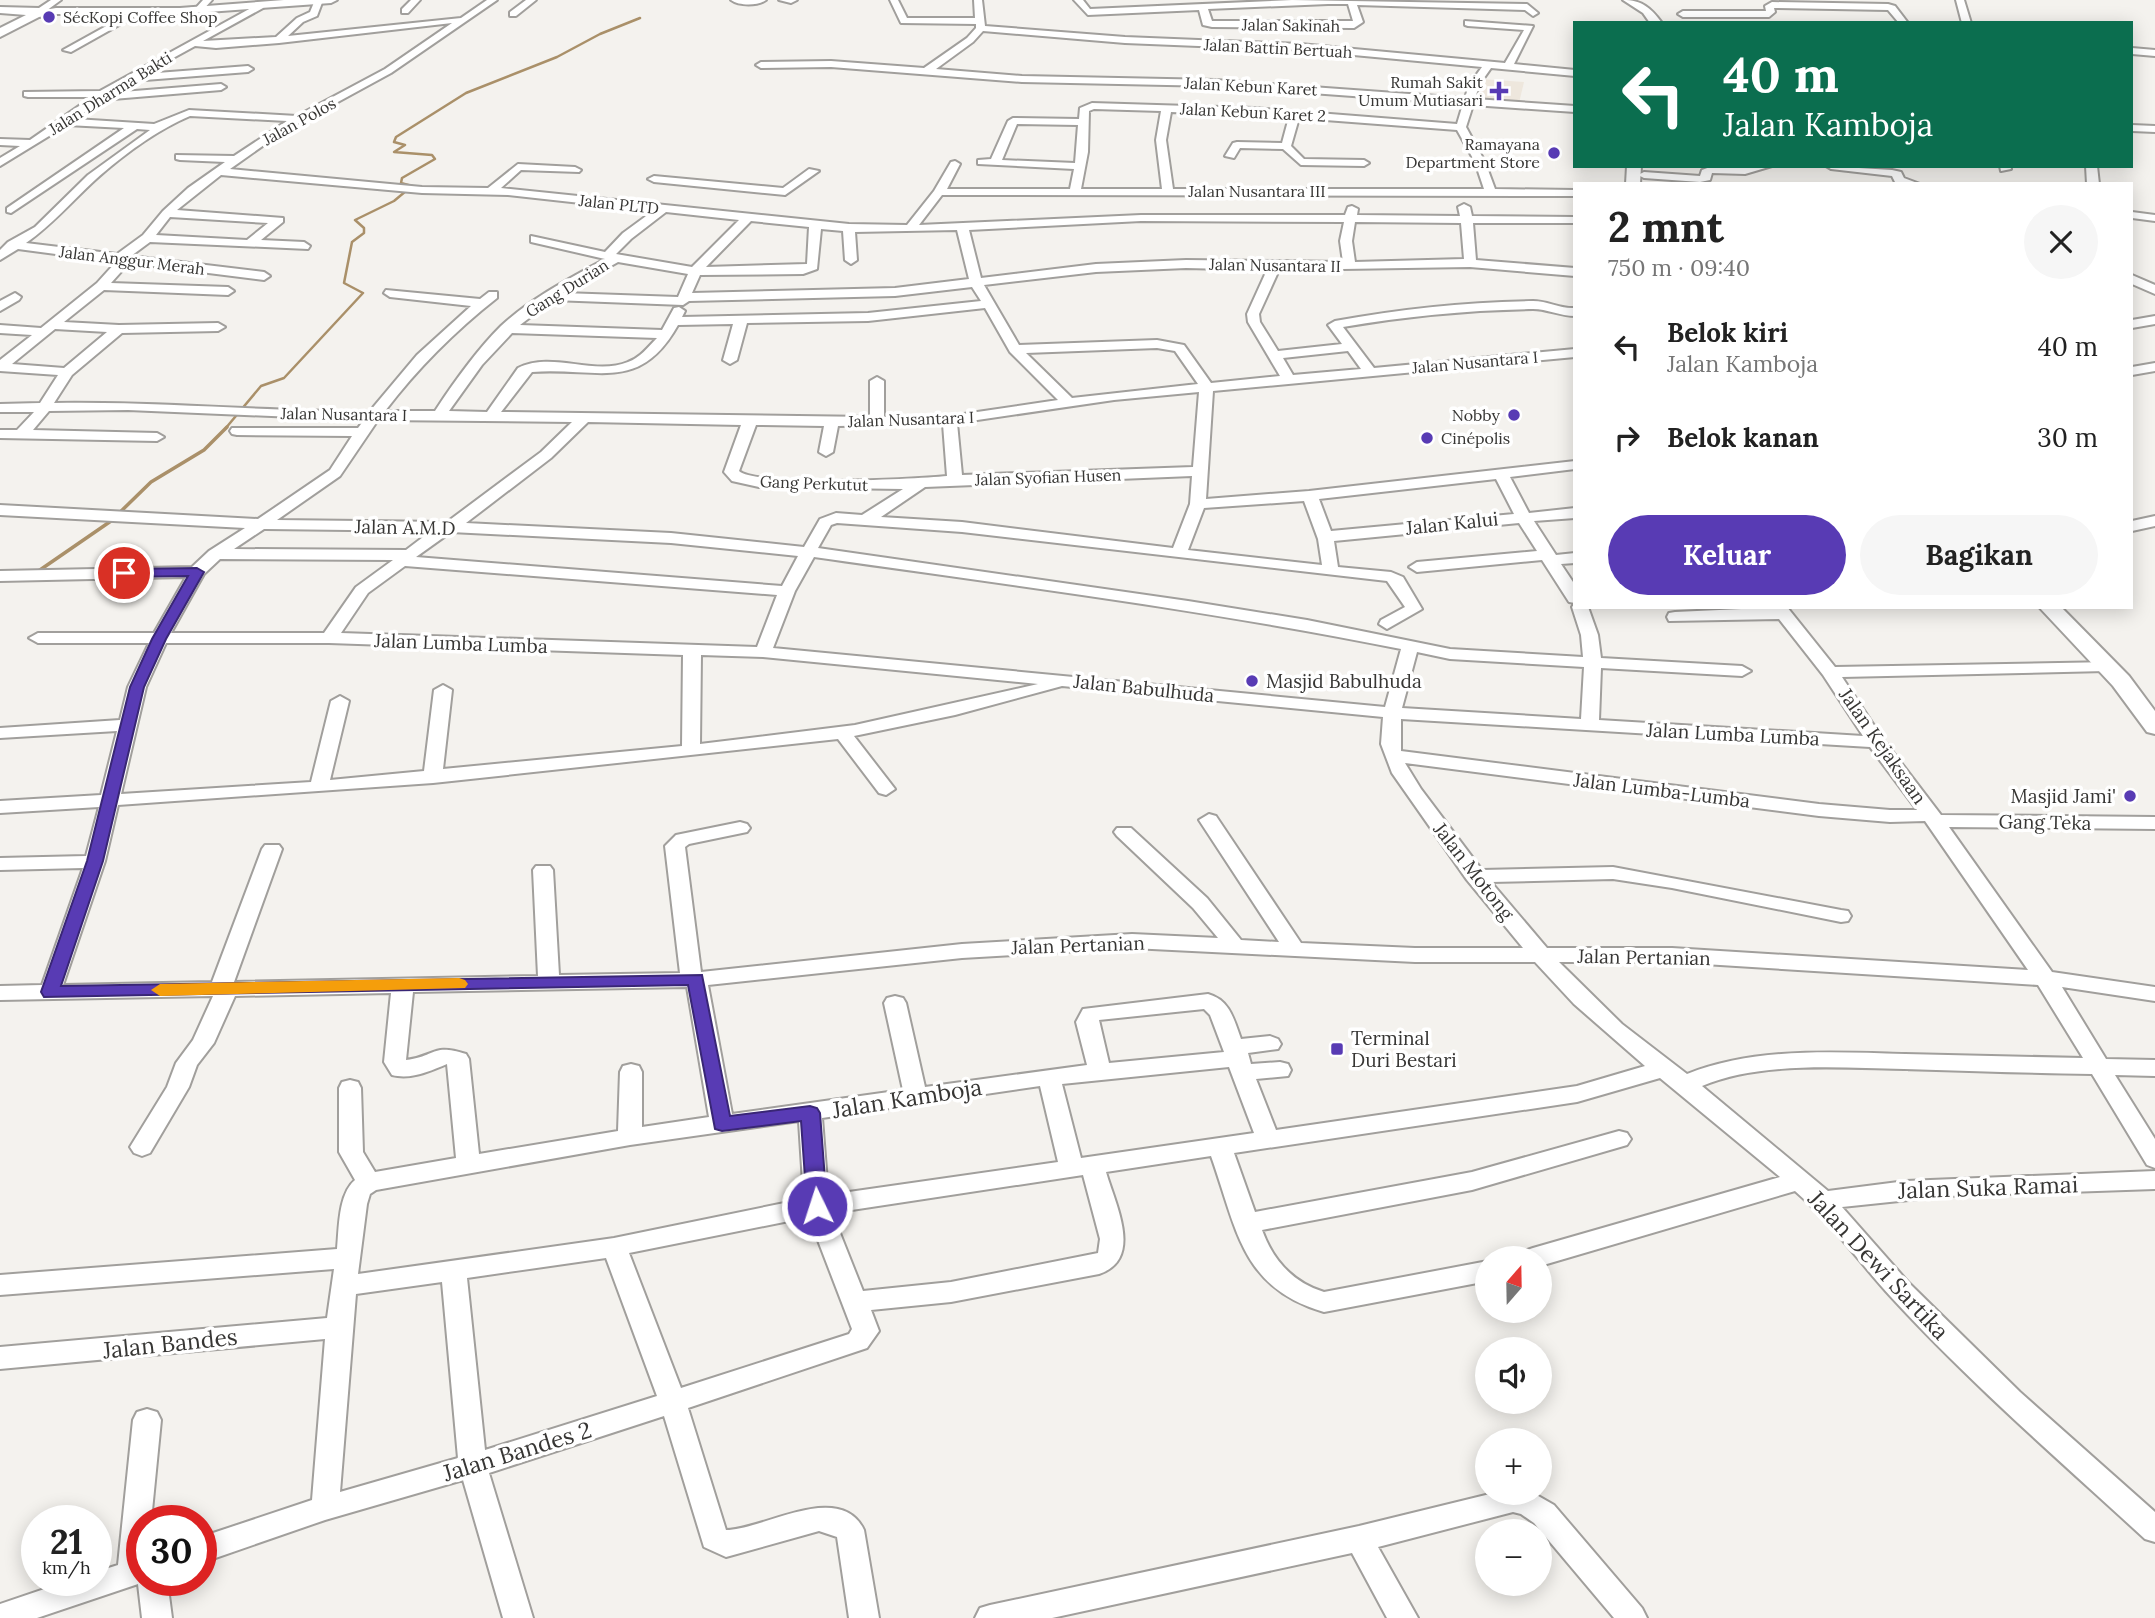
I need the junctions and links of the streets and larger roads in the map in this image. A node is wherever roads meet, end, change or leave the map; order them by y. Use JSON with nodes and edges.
{"nodes":[{"id":1,"x":57,"y":0,"type":"edge"},
{"id":2,"x":208,"y":0,"type":"edge"},
{"id":3,"x":323,"y":0,"type":"edge"},
{"id":4,"x":416,"y":0,"type":"edge"},
{"id":5,"x":493,"y":0,"type":"edge"},
{"id":6,"x":532,"y":0,"type":"edge"},
{"id":7,"x":737,"y":0,"type":"edge"},
{"id":8,"x":760,"y":0,"type":"edge"},
{"id":9,"x":785,"y":0,"type":"edge"},
{"id":10,"x":791,"y":0,"type":"edge"},
{"id":11,"x":894,"y":0,"type":"edge"},
{"id":12,"x":978,"y":0,"type":"edge"},
{"id":13,"x":1078,"y":0,"type":"edge"},
{"id":14,"x":1619,"y":0,"type":"edge"},
{"id":15,"x":1629,"y":0,"type":"edge"},
{"id":16,"x":1960,"y":0,"type":"edge"},
{"id":17,"x":1351,"y":1,"type":"edge"},
{"id":18,"x":1388,"y":1,"type":"edge"},
{"id":19,"x":1276,"y":2,"type":"edge"},
{"id":20,"x":1452,"y":2,"type":"edge"},
{"id":21,"x":260,"y":6,"type":"junction"},
{"id":22,"x":1203,"y":6,"type":"junction"},
{"id":23,"x":1153,"y":8,"type":"junction"},
{"id":24,"x":0,"y":10,"type":"edge"},
{"id":25,"x":198,"y":10,"type":"junction"},
{"id":26,"x":140,"y":11,"type":"junction"},
{"id":27,"x":405,"y":11,"type":"dead end"},
{"id":28,"x":38,"y":12,"type":"junction"},
{"id":29,"x":1088,"y":12,"type":"junction"},
{"id":30,"x":1533,"y":13,"type":"dead end"},
{"id":31,"x":513,"y":14,"type":"dead end"},
{"id":32,"x":1683,"y":14,"type":"dead end"},
{"id":33,"x":1163,"y":18,"type":"dead end"},
{"id":34,"x":464,"y":19,"type":"junction"},
{"id":35,"x":1645,"y":21,"type":"edge"},
{"id":36,"x":1654,"y":21,"type":"edge"},
{"id":37,"x":1902,"y":21,"type":"edge"},
{"id":38,"x":1965,"y":21,"type":"edge"},
{"id":39,"x":1097,"y":23,"type":"dead end"},
{"id":40,"x":1468,"y":23,"type":"dead end"},
{"id":41,"x":980,"y":24,"type":"junction"},
{"id":42,"x":0,"y":33,"type":"edge"},
{"id":43,"x":279,"y":40,"type":"junction"},
{"id":44,"x":192,"y":43,"type":"junction"},
{"id":45,"x":68,"y":50,"type":"dead end"},
{"id":46,"x":2133,"y":51,"type":"edge"},
{"id":47,"x":2155,"y":53,"type":"edge"},
{"id":48,"x":761,"y":65,"type":"dead end"},
{"id":49,"x":1488,"y":65,"type":"junction"},
{"id":50,"x":1508,"y":67,"type":"junction"},
{"id":51,"x":248,"y":69,"type":"dead end"},
{"id":52,"x":927,"y":71,"type":"junction"},
{"id":53,"x":1573,"y":73,"type":"edge"},
{"id":54,"x":128,"y":79,"type":"junction"},
{"id":55,"x":221,"y":87,"type":"dead end"},
{"id":56,"x":1331,"y":90,"type":"junction"},
{"id":57,"x":28,"y":94,"type":"dead end"},
{"id":58,"x":100,"y":96,"type":"junction"},
{"id":59,"x":1469,"y":100,"type":"junction"},
{"id":60,"x":1167,"y":108,"type":"junction"},
{"id":61,"x":1573,"y":109,"type":"edge"},
{"id":62,"x":1295,"y":114,"type":"junction"},
{"id":63,"x":1322,"y":115,"type":"junction"},
{"id":64,"x":301,"y":119,"type":"junction"},
{"id":65,"x":65,"y":122,"type":"junction"},
{"id":66,"x":1083,"y":122,"type":"junction"},
{"id":67,"x":137,"y":125,"type":"junction"},
{"id":68,"x":157,"y":126,"type":"junction"},
{"id":69,"x":1461,"y":127,"type":"junction"},
{"id":70,"x":2133,"y":128,"type":"edge"},
{"id":71,"x":2155,"y":129,"type":"edge"},
{"id":72,"x":0,"y":142,"type":"edge"},
{"id":73,"x":31,"y":143,"type":"junction"},
{"id":74,"x":1286,"y":146,"type":"junction"},
{"id":75,"x":1230,"y":156,"type":"dead end"},
{"id":76,"x":180,"y":157,"type":"dead end"},
{"id":77,"x":236,"y":159,"type":"junction"},
{"id":78,"x":982,"y":162,"type":"dead end"},
{"id":79,"x":995,"y":162,"type":"junction"},
{"id":80,"x":0,"y":163,"type":"edge"},
{"id":81,"x":1364,"y":163,"type":"dead end"},
{"id":82,"x":955,"y":164,"type":"dead end"},
{"id":83,"x":1080,"y":166,"type":"junction"},
{"id":84,"x":1758,"y":168,"type":"edge"},
{"id":85,"x":1848,"y":168,"type":"edge"},
{"id":86,"x":575,"y":170,"type":"dead end"},
{"id":87,"x":219,"y":171,"type":"junction"},
{"id":88,"x":813,"y":171,"type":"dead end"},
{"id":89,"x":1640,"y":175,"type":"edge"},
{"id":90,"x":654,"y":179,"type":"dead end"},
{"id":91,"x":1907,"y":182,"type":"edge"},
{"id":92,"x":1168,"y":190,"type":"junction"},
{"id":93,"x":491,"y":191,"type":"junction"},
{"id":94,"x":939,"y":192,"type":"junction"},
{"id":95,"x":1075,"y":192,"type":"junction"},
{"id":96,"x":1353,"y":192,"type":"junction"},
{"id":97,"x":1461,"y":192,"type":"junction"},
{"id":98,"x":1490,"y":192,"type":"junction"},
{"id":99,"x":1573,"y":192,"type":"edge"},
{"id":100,"x":663,"y":209,"type":"junction"},
{"id":101,"x":6,"y":210,"type":"edge"},
{"id":102,"x":57,"y":213,"type":"junction"},
{"id":103,"x":167,"y":213,"type":"junction"},
{"id":104,"x":2133,"y":215,"type":"edge"},
{"id":105,"x":748,"y":218,"type":"junction"},
{"id":106,"x":1352,"y":218,"type":"junction"},
{"id":107,"x":2155,"y":218,"type":"edge"},
{"id":108,"x":1465,"y":219,"type":"junction"},
{"id":109,"x":1573,"y":220,"type":"edge"},
{"id":110,"x":815,"y":226,"type":"junction"},
{"id":111,"x":962,"y":226,"type":"junction"},
{"id":112,"x":849,"y":228,"type":"junction"},
{"id":113,"x":910,"y":229,"type":"junction"},
{"id":114,"x":147,"y":237,"type":"junction"},
{"id":115,"x":535,"y":239,"type":"dead end"},
{"id":116,"x":250,"y":243,"type":"junction"},
{"id":117,"x":0,"y":244,"type":"edge"},
{"id":118,"x":18,"y":246,"type":"junction"},
{"id":119,"x":304,"y":246,"type":"dead end"},
{"id":120,"x":0,"y":256,"type":"edge"},
{"id":121,"x":612,"y":257,"type":"junction"},
{"id":122,"x":122,"y":260,"type":"junction"},
{"id":123,"x":851,"y":260,"type":"dead end"},
{"id":124,"x":1470,"y":263,"type":"junction"},
{"id":125,"x":1275,"y":266,"type":"junction"},
{"id":126,"x":1350,"y":266,"type":"junction"},
{"id":127,"x":695,"y":271,"type":"junction"},
{"id":128,"x":1573,"y":272,"type":"edge"},
{"id":129,"x":264,"y":275,"type":"dead end"},
{"id":130,"x":2133,"y":279,"type":"edge"},
{"id":131,"x":975,"y":282,"type":"junction"},
{"id":132,"x":101,"y":286,"type":"junction"},
{"id":133,"x":2155,"y":290,"type":"edge"},
{"id":134,"x":228,"y":291,"type":"dead end"},
{"id":135,"x":390,"y":293,"type":"dead end"},
{"id":136,"x":548,"y":296,"type":"junction"},
{"id":137,"x":15,"y":297,"type":"dead end"},
{"id":138,"x":684,"y":299,"type":"junction"},
{"id":139,"x":989,"y":304,"type":"junction"},
{"id":140,"x":0,"y":307,"type":"edge"},
{"id":141,"x":1573,"y":312,"type":"edge"},
{"id":142,"x":741,"y":320,"type":"junction"},
{"id":143,"x":2155,"y":320,"type":"edge"},
{"id":144,"x":2133,"y":324,"type":"edge"},
{"id":145,"x":218,"y":327,"type":"dead end"},
{"id":146,"x":47,"y":328,"type":"junction"},
{"id":147,"x":670,"y":328,"type":"junction"},
{"id":148,"x":0,"y":329,"type":"edge"},
{"id":149,"x":119,"y":329,"type":"junction"},
{"id":150,"x":506,"y":329,"type":"junction"},
{"id":151,"x":1351,"y":347,"type":"junction"},
{"id":152,"x":1014,"y":349,"type":"junction"},
{"id":153,"x":1573,"y":353,"type":"edge"},
{"id":154,"x":1274,"y":355,"type":"junction"},
{"id":155,"x":730,"y":359,"type":"dead end"},
{"id":156,"x":0,"y":367,"type":"edge"},
{"id":157,"x":2155,"y":367,"type":"edge"},
{"id":158,"x":2133,"y":370,"type":"edge"},
{"id":159,"x":67,"y":372,"type":"junction"},
{"id":160,"x":1370,"y":372,"type":"junction"},
{"id":161,"x":1289,"y":380,"type":"junction"},
{"id":162,"x":877,"y":381,"type":"dead end"},
{"id":163,"x":1206,"y":386,"type":"junction"},
{"id":164,"x":1067,"y":401,"type":"junction"},
{"id":165,"x":44,"y":407,"type":"junction"},
{"id":166,"x":0,"y":408,"type":"edge"},
{"id":167,"x":439,"y":415,"type":"junction"},
{"id":168,"x":374,"y":417,"type":"junction"},
{"id":169,"x":491,"y":417,"type":"junction"},
{"id":170,"x":583,"y":419,"type":"junction"},
{"id":171,"x":750,"y":421,"type":"junction"},
{"id":172,"x":877,"y":421,"type":"junction"},
{"id":173,"x":950,"y":421,"type":"junction"},
{"id":174,"x":832,"y":422,"type":"junction"},
{"id":175,"x":237,"y":431,"type":"dead end"},
{"id":176,"x":362,"y":432,"type":"junction"},
{"id":177,"x":0,"y":434,"type":"edge"},
{"id":178,"x":21,"y":434,"type":"junction"},
{"id":179,"x":157,"y":437,"type":"dead end"},
{"id":180,"x":826,"y":452,"type":"dead end"},
{"id":181,"x":1573,"y":465,"type":"edge"},
{"id":182,"x":1201,"y":471,"type":"junction"},
{"id":183,"x":1502,"y":474,"type":"junction"},
{"id":184,"x":955,"y":480,"type":"junction"},
{"id":185,"x":923,"y":482,"type":"junction"},
{"id":186,"x":1310,"y":496,"type":"junction"},
{"id":187,"x":1198,"y":504,"type":"junction"},
{"id":188,"x":0,"y":510,"type":"edge"},
{"id":189,"x":1573,"y":513,"type":"edge"},
{"id":190,"x":1523,"y":516,"type":"junction"},
{"id":191,"x":867,"y":519,"type":"junction"},
{"id":192,"x":261,"y":524,"type":"junction"},
{"id":193,"x":449,"y":527,"type":"junction"},
{"id":194,"x":1327,"y":538,"type":"junction"},
{"id":195,"x":810,"y":552,"type":"junction"},
{"id":196,"x":1179,"y":553,"type":"junction"},
{"id":197,"x":215,"y":554,"type":"junction"},
{"id":198,"x":1548,"y":557,"type":"junction"},
{"id":199,"x":406,"y":558,"type":"junction"},
{"id":200,"x":1573,"y":558,"type":"edge"},
{"id":201,"x":1417,"y":567,"type":"dead end"},
{"id":202,"x":1331,"y":571,"type":"junction"},
{"id":203,"x":197,"y":572,"type":"junction"},
{"id":204,"x":0,"y":576,"type":"edge"},
{"id":205,"x":787,"y":591,"type":"junction"},
{"id":206,"x":1573,"y":595,"type":"edge"},
{"id":207,"x":1581,"y":609,"type":"edge"},
{"id":208,"x":2051,"y":609,"type":"edge"},
{"id":209,"x":2070,"y":609,"type":"edge"},
{"id":210,"x":1781,"y":611,"type":"edge"},
{"id":211,"x":1675,"y":617,"type":"dead end"},
{"id":212,"x":1387,"y":624,"type":"dead end"},
{"id":213,"x":38,"y":638,"type":"dead end"},
{"id":214,"x":329,"y":638,"type":"junction"},
{"id":215,"x":159,"y":639,"type":"junction"},
{"id":216,"x":1410,"y":646,"type":"junction"},
{"id":217,"x":692,"y":649,"type":"junction"},
{"id":218,"x":763,"y":652,"type":"junction"},
{"id":219,"x":1592,"y":663,"type":"junction"},
{"id":220,"x":2106,"y":666,"type":"junction"},
{"id":221,"x":1742,"y":671,"type":"dead end"},
{"id":222,"x":1830,"y":672,"type":"junction"},
{"id":223,"x":1068,"y":681,"type":"junction"},
{"id":224,"x":443,"y":690,"type":"dead end"},
{"id":225,"x":2155,"y":698,"type":"edge"},
{"id":226,"x":340,"y":701,"type":"dead end"},
{"id":227,"x":1392,"y":713,"type":"junction"},
{"id":228,"x":128,"y":725,"type":"junction"},
{"id":229,"x":1590,"y":726,"type":"junction"},
{"id":230,"x":2155,"y":727,"type":"edge"},
{"id":231,"x":0,"y":733,"type":"edge"},
{"id":232,"x":843,"y":734,"type":"junction"},
{"id":233,"x":1876,"y":742,"type":"junction"},
{"id":234,"x":691,"y":751,"type":"junction"},
{"id":235,"x":1393,"y":755,"type":"junction"},
{"id":236,"x":433,"y":777,"type":"junction"},
{"id":237,"x":319,"y":787,"type":"junction"},
{"id":238,"x":886,"y":789,"type":"dead end"},
{"id":239,"x":111,"y":799,"type":"junction"},
{"id":240,"x":0,"y":807,"type":"edge"},
{"id":241,"x":1933,"y":818,"type":"junction"},
{"id":242,"x":1209,"y":820,"type":"dead end"},
{"id":243,"x":2155,"y":823,"type":"edge"},
{"id":244,"x":740,"y":828,"type":"dead end"},
{"id":245,"x":1124,"y":832,"type":"dead end"},
{"id":246,"x":272,"y":849,"type":"dead end"},
{"id":247,"x":95,"y":861,"type":"junction"},
{"id":248,"x":0,"y":864,"type":"edge"},
{"id":249,"x":543,"y":870,"type":"dead end"},
{"id":250,"x":1474,"y":876,"type":"junction"},
{"id":251,"x":1841,"y":916,"type":"dead end"},
{"id":252,"x":1234,"y":945,"type":"junction"},
{"id":253,"x":1295,"y":949,"type":"junction"},
{"id":254,"x":1541,"y":955,"type":"junction"},
{"id":255,"x":2045,"y":978,"type":"junction"},
{"id":256,"x":694,"y":980,"type":"junction"},
{"id":257,"x":549,"y":981,"type":"junction"},
{"id":258,"x":403,"y":985,"type":"junction"},
{"id":259,"x":224,"y":989,"type":"junction"},
{"id":260,"x":50,"y":992,"type":"junction"},
{"id":261,"x":2155,"y":994,"type":"edge"},
{"id":262,"x":3,"y":999,"type":"edge"},
{"id":263,"x":895,"y":1003,"type":"dead end"},
{"id":264,"x":1593,"y":1011,"type":"joint"},
{"id":265,"x":1270,"y":1044,"type":"dead end"},
{"id":266,"x":1240,"y":1059,"type":"junction"},
{"id":267,"x":2100,"y":1068,"type":"junction"},
{"id":268,"x":1663,"y":1069,"type":"junction"},
{"id":269,"x":2155,"y":1069,"type":"edge"},
{"id":270,"x":1099,"y":1070,"type":"junction"},
{"id":271,"x":1280,"y":1070,"type":"dead end"},
{"id":272,"x":631,"y":1072,"type":"dead end"},
{"id":273,"x":1049,"y":1077,"type":"junction"},
{"id":274,"x":1685,"y":1084,"type":"junction"},
{"id":275,"x":350,"y":1088,"type":"dead end"},
{"id":276,"x":916,"y":1096,"type":"junction"},
{"id":277,"x":810,"y":1113,"type":"junction"},
{"id":278,"x":722,"y":1124,"type":"junction"},
{"id":279,"x":630,"y":1137,"type":"junction"},
{"id":280,"x":1619,"y":1139,"type":"dead end"},
{"id":281,"x":1269,"y":1140,"type":"junction"},
{"id":282,"x":142,"y":1147,"type":"dead end"},
{"id":283,"x":1220,"y":1147,"type":"junction"},
{"id":284,"x":2155,"y":1159,"type":"edge"},
{"id":285,"x":468,"y":1164,"type":"junction"},
{"id":286,"x":1081,"y":1166,"type":"junction"},
{"id":287,"x":2155,"y":1180,"type":"edge"},
{"id":288,"x":1798,"y":1181,"type":"junction"},
{"id":289,"x":369,"y":1182,"type":"junction"},
{"id":290,"x":1823,"y":1202,"type":"junction"},
{"id":291,"x":817,"y":1206,"type":"junction"},
{"id":292,"x":1248,"y":1223,"type":"junction"},
{"id":293,"x":614,"y":1247,"type":"junction"},
{"id":294,"x":1552,"y":1252,"type":"edge"},
{"id":295,"x":349,"y":1258,"type":"junction"},
{"id":296,"x":454,"y":1270,"type":"junction"},
{"id":297,"x":1475,"y":1273,"type":"edge"},
{"id":298,"x":0,"y":1285,"type":"edge"},
{"id":299,"x":345,"y":1286,"type":"junction"},
{"id":300,"x":856,"y":1302,"type":"junction"},
{"id":301,"x":339,"y":1327,"type":"junction"},
{"id":302,"x":0,"y":1358,"type":"edge"},
{"id":303,"x":673,"y":1402,"type":"junction"},
{"id":304,"x":147,"y":1420,"type":"dead end"},
{"id":305,"x":473,"y":1466,"type":"junction"},
{"id":306,"x":144,"y":1505,"type":"edge"},
{"id":307,"x":325,"y":1508,"type":"junction"},
{"id":308,"x":2155,"y":1530,"type":"edge"},
{"id":309,"x":1359,"y":1539,"type":"junction"},
{"id":310,"x":217,"y":1545,"type":"edge"},
{"id":311,"x":126,"y":1579,"type":"edge"},
{"id":312,"x":150,"y":1596,"type":"edge"},
{"id":313,"x":1029,"y":1613,"type":"edge"},
{"id":314,"x":0,"y":1617,"type":"edge"},
{"id":315,"x":157,"y":1618,"type":"edge"},
{"id":316,"x":518,"y":1618,"type":"edge"},
{"id":317,"x":864,"y":1618,"type":"edge"},
{"id":318,"x":990,"y":1618,"type":"edge"},
{"id":319,"x":1403,"y":1618,"type":"edge"},
{"id":320,"x":1632,"y":1618,"type":"edge"}],
"edges":[{"from":1,"to":28,"type":"street"},
{"from":2,"to":25,"type":"street"},
{"from":3,"to":21,"type":"street"},
{"from":3,"to":43,"type":"street"},
{"from":4,"to":27,"type":"street"},
{"from":5,"to":34,"type":"street","name":"Jalan Polos"},
{"from":6,"to":31,"type":"street"},
{"from":7,"to":8,"type":"street"},
{"from":9,"to":10,"type":"street"},
{"from":11,"to":41,"type":"street","name":"Jalan Battin Bertuah"},
{"from":12,"to":41,"type":"street"},
{"from":13,"to":29,"type":"street"},
{"from":14,"to":35,"type":"street"},
{"from":15,"to":36,"type":"street"},
{"from":16,"to":38,"type":"street"},
{"from":17,"to":18,"type":"street"},
{"from":17,"to":19,"type":"street"},
{"from":17,"to":22,"type":"street","name":"Jalan Sakinah"},
{"from":18,"to":20,"type":"street"},
{"from":19,"to":22,"type":"street"},
{"from":20,"to":30,"type":"street"},
{"from":21,"to":25,"type":"street"},
{"from":21,"to":44,"type":"street","name":"Jalan Dharma Bakti"},
{"from":22,"to":23,"type":"street"},
{"from":23,"to":29,"type":"street"},
{"from":23,"to":33,"type":"street"},
{"from":24,"to":28,"type":"street"},
{"from":25,"to":26,"type":"street"},
{"from":26,"to":28,"type":"street"},
{"from":26,"to":45,"type":"street"},
{"from":28,"to":42,"type":"street"},
{"from":29,"to":39,"type":"street"},
{"from":32,"to":37,"type":"street"},
{"from":34,"to":43,"type":"street"},
{"from":34,"to":64,"type":"street","name":"Jalan Polos"},
{"from":40,"to":50,"type":"street"},
{"from":41,"to":49,"type":"street","name":"Jalan Battin Bertuah"},
{"from":41,"to":52,"type":"street"},
{"from":43,"to":44,"type":"street"},
{"from":44,"to":54,"type":"street","name":"Jalan Dharma Bakti"},
{"from":46,"to":47,"type":"street"},
{"from":48,"to":52,"type":"street","name":"Jalan Kebun Karet"},
{"from":49,"to":50,"type":"street","name":"Jalan Battin Bertuah"},
{"from":49,"to":59,"type":"street"},
{"from":50,"to":53,"type":"street","name":"Jalan Battin Bertuah"},
{"from":51,"to":54,"type":"street"},
{"from":52,"to":56,"type":"street","name":"Jalan Kebun Karet"},
{"from":54,"to":58,"type":"street","name":"Jalan Dharma Bakti"},
{"from":55,"to":58,"type":"street"},
{"from":56,"to":59,"type":"street","name":"Jalan Kebun Karet"},
{"from":56,"to":63,"type":"street"},
{"from":57,"to":58,"type":"street"},
{"from":58,"to":65,"type":"street","name":"Jalan Dharma Bakti"},
{"from":59,"to":61,"type":"street","name":"Jalan Kebun Karet"},
{"from":59,"to":69,"type":"street"},
{"from":60,"to":62,"type":"street","name":"Jalan Kebun Karet 2"},
{"from":60,"to":66,"type":"street","name":"Jalan Kebun Karet 2"},
{"from":60,"to":92,"type":"street"},
{"from":62,"to":63,"type":"street","name":"Jalan Kebun Karet 2"},
{"from":62,"to":74,"type":"street"},
{"from":63,"to":69,"type":"street","name":"Jalan Kebun Karet 2"},
{"from":64,"to":68,"type":"street"},
{"from":64,"to":77,"type":"street","name":"Jalan Polos"},
{"from":65,"to":67,"type":"street"},
{"from":65,"to":73,"type":"street","name":"Jalan Dharma Bakti"},
{"from":66,"to":79,"type":"street"},
{"from":66,"to":83,"type":"street"},
{"from":67,"to":68,"type":"street"},
{"from":67,"to":101,"type":"street"},
{"from":68,"to":102,"type":"street"},
{"from":69,"to":98,"type":"street"},
{"from":70,"to":71,"type":"street"},
{"from":72,"to":73,"type":"street"},
{"from":73,"to":80,"type":"street","name":"Jalan Dharma Bakti"},
{"from":74,"to":75,"type":"street"},
{"from":74,"to":81,"type":"street"},
{"from":76,"to":77,"type":"street"},
{"from":77,"to":87,"type":"street","name":"Jalan Polos"},
{"from":78,"to":79,"type":"street"},
{"from":79,"to":83,"type":"street"},
{"from":82,"to":94,"type":"street"},
{"from":83,"to":95,"type":"street"},
{"from":84,"to":89,"type":"street"},
{"from":85,"to":91,"type":"street"},
{"from":86,"to":93,"type":"street"},
{"from":87,"to":93,"type":"street","name":"Jalan PLTD"},
{"from":87,"to":103,"type":"street","name":"Jalan Polos"},
{"from":88,"to":90,"type":"street"},
{"from":92,"to":95,"type":"street","name":"Jalan Nusantara III"},
{"from":92,"to":96,"type":"street","name":"Jalan Nusantara III"},
{"from":93,"to":100,"type":"street","name":"Jalan PLTD"},
{"from":94,"to":95,"type":"street","name":"Jalan Nusantara III"},
{"from":94,"to":113,"type":"street"},
{"from":96,"to":97,"type":"street","name":"Jalan Nusantara III"},
{"from":96,"to":106,"type":"street"},
{"from":97,"to":98,"type":"street","name":"Jalan Nusantara III"},
{"from":97,"to":108,"type":"street"},
{"from":98,"to":99,"type":"street","name":"Jalan Nusantara III"},
{"from":100,"to":105,"type":"street","name":"Jalan PLTD"},
{"from":100,"to":121,"type":"street","name":"Gang Durian"},
{"from":101,"to":102,"type":"street"},
{"from":102,"to":118,"type":"street"},
{"from":103,"to":114,"type":"street","name":"Jalan Polos"},
{"from":103,"to":116,"type":"street"},
{"from":104,"to":107,"type":"street"},
{"from":105,"to":110,"type":"street","name":"Jalan PLTD"},
{"from":105,"to":127,"type":"street"},
{"from":106,"to":108,"type":"street","name":"Jalan PLTD"},
{"from":106,"to":111,"type":"street","name":"Jalan PLTD"},
{"from":106,"to":126,"type":"street"},
{"from":108,"to":109,"type":"street","name":"Jalan PLTD"},
{"from":108,"to":124,"type":"street"},
{"from":110,"to":112,"type":"street","name":"Jalan PLTD"},
{"from":110,"to":127,"type":"street"},
{"from":111,"to":113,"type":"street","name":"Jalan PLTD"},
{"from":111,"to":131,"type":"street"},
{"from":112,"to":113,"type":"street","name":"Jalan PLTD"},
{"from":112,"to":123,"type":"street"},
{"from":114,"to":116,"type":"street"},
{"from":114,"to":122,"type":"street","name":"Jalan Polos"},
{"from":115,"to":121,"type":"street"},
{"from":116,"to":119,"type":"street"},
{"from":117,"to":118,"type":"street","name":"Jalan Anggur Merah"},
{"from":118,"to":120,"type":"street"},
{"from":118,"to":122,"type":"street","name":"Jalan Anggur Merah"},
{"from":121,"to":127,"type":"street"},
{"from":121,"to":136,"type":"street","name":"Gang Durian"},
{"from":122,"to":129,"type":"street","name":"Jalan Anggur Merah"},
{"from":122,"to":132,"type":"street","name":"Jalan Polos"},
{"from":124,"to":126,"type":"street","name":"Jalan Nusantara II"},
{"from":124,"to":128,"type":"street","name":"Jalan Nusantara II"},
{"from":125,"to":126,"type":"street","name":"Jalan Nusantara II"},
{"from":125,"to":131,"type":"street","name":"Jalan Nusantara II"},
{"from":125,"to":154,"type":"street"},
{"from":127,"to":138,"type":"street"},
{"from":130,"to":133,"type":"street"},
{"from":131,"to":138,"type":"street","name":"Jalan Nusantara II"},
{"from":131,"to":139,"type":"street"},
{"from":132,"to":134,"type":"street"},
{"from":132,"to":146,"type":"street","name":"Jalan Polos"},
{"from":135,"to":168,"type":"street"},
{"from":136,"to":138,"type":"street","name":"Jalan Nusantara II"},
{"from":136,"to":150,"type":"street","name":"Gang Durian"},
{"from":137,"to":140,"type":"street"},
{"from":138,"to":147,"type":"street"},
{"from":139,"to":142,"type":"street"},
{"from":139,"to":152,"type":"street"},
{"from":141,"to":151,"type":"street"},
{"from":142,"to":147,"type":"street"},
{"from":142,"to":155,"type":"street"},
{"from":143,"to":144,"type":"street"},
{"from":145,"to":149,"type":"street"},
{"from":146,"to":148,"type":"street"},
{"from":146,"to":149,"type":"street"},
{"from":146,"to":156,"type":"street","name":"Jalan Polos"},
{"from":147,"to":150,"type":"street"},
{"from":147,"to":169,"type":"street"},
{"from":149,"to":159,"type":"street"},
{"from":150,"to":167,"type":"street","name":"Gang Durian"},
{"from":151,"to":154,"type":"street"},
{"from":151,"to":160,"type":"street"},
{"from":152,"to":163,"type":"street"},
{"from":152,"to":164,"type":"street"},
{"from":153,"to":160,"type":"street","name":"Jalan Nusantara I"},
{"from":154,"to":161,"type":"street"},
{"from":156,"to":159,"type":"street"},
{"from":157,"to":158,"type":"street"},
{"from":159,"to":165,"type":"street"},
{"from":160,"to":161,"type":"street","name":"Jalan Nusantara I"},
{"from":161,"to":163,"type":"street","name":"Jalan Nusantara I"},
{"from":162,"to":172,"type":"street"},
{"from":163,"to":164,"type":"street","name":"Jalan Nusantara I"},
{"from":163,"to":182,"type":"street"},
{"from":164,"to":173,"type":"street","name":"Jalan Nusantara I"},
{"from":165,"to":166,"type":"street","name":"Jalan Nusantara I"},
{"from":165,"to":168,"type":"street","name":"Jalan Nusantara I"},
{"from":165,"to":178,"type":"street"},
{"from":167,"to":168,"type":"street","name":"Jalan Nusantara I"},
{"from":167,"to":169,"type":"street","name":"Jalan Nusantara I"},
{"from":168,"to":176,"type":"street"},
{"from":169,"to":170,"type":"street","name":"Jalan Nusantara I"},
{"from":170,"to":171,"type":"street","name":"Jalan Nusantara I"},
{"from":170,"to":193,"type":"street"},
{"from":171,"to":174,"type":"street","name":"Jalan Nusantara I"},
{"from":171,"to":185,"type":"street","name":"Gang Perkutut"},
{"from":172,"to":173,"type":"street","name":"Jalan Nusantara I"},
{"from":172,"to":174,"type":"street","name":"Jalan Nusantara I"},
{"from":173,"to":184,"type":"street","name":"Jalan Syofian Husen"},
{"from":174,"to":180,"type":"street"},
{"from":175,"to":176,"type":"street"},
{"from":176,"to":192,"type":"street"},
{"from":177,"to":178,"type":"street"},
{"from":178,"to":179,"type":"street"},
{"from":181,"to":183,"type":"street"},
{"from":182,"to":184,"type":"street","name":"Jalan Syofian Husen"},
{"from":182,"to":187,"type":"street"},
{"from":183,"to":186,"type":"street"},
{"from":183,"to":190,"type":"street"},
{"from":184,"to":185,"type":"street","name":"Gang Perkutut"},
{"from":185,"to":191,"type":"street"},
{"from":186,"to":187,"type":"street"},
{"from":186,"to":194,"type":"street"},
{"from":187,"to":196,"type":"street"},
{"from":188,"to":192,"type":"street","name":"Jalan A.M.D"},
{"from":189,"to":190,"type":"street","name":"Jalan Kalui"},
{"from":190,"to":194,"type":"street","name":"Jalan Kalui"},
{"from":190,"to":198,"type":"street"},
{"from":191,"to":195,"type":"street"},
{"from":191,"to":196,"type":"street"},
{"from":192,"to":193,"type":"street","name":"Jalan A.M.D"},
{"from":192,"to":197,"type":"street"},
{"from":193,"to":195,"type":"street","name":"Jalan A.M.D"},
{"from":193,"to":199,"type":"street"},
{"from":194,"to":202,"type":"street"},
{"from":195,"to":205,"type":"street"},
{"from":195,"to":216,"type":"street","name":"Jalan A.M.D"},
{"from":196,"to":202,"type":"street"},
{"from":197,"to":199,"type":"street"},
{"from":197,"to":203,"type":"street"},
{"from":198,"to":200,"type":"street"},
{"from":198,"to":201,"type":"street"},
{"from":198,"to":206,"type":"street"},
{"from":199,"to":205,"type":"street"},
{"from":199,"to":214,"type":"street"},
{"from":202,"to":212,"type":"street"},
{"from":203,"to":204,"type":"street"},
{"from":203,"to":215,"type":"street"},
{"from":205,"to":218,"type":"street"},
{"from":207,"to":219,"type":"street"},
{"from":208,"to":220,"type":"street"},
{"from":209,"to":225,"type":"street"},
{"from":210,"to":211,"type":"street"},
{"from":210,"to":222,"type":"street"},
{"from":213,"to":215,"type":"street"},
{"from":214,"to":215,"type":"street","name":"Jalan Lumba Lumba"},
{"from":214,"to":217,"type":"street","name":"Jalan Lumba Lumba"},
{"from":215,"to":228,"type":"street"},
{"from":216,"to":219,"type":"street","name":"Jalan A.M.D"},
{"from":216,"to":227,"type":"street","name":"Jalan Motong"},
{"from":217,"to":218,"type":"street","name":"Jalan Lumba Lumba"},
{"from":217,"to":234,"type":"street"},
{"from":218,"to":223,"type":"street","name":"Jalan Babulhuda"},
{"from":219,"to":221,"type":"street","name":"Jalan A.M.D"},
{"from":219,"to":229,"type":"street"},
{"from":220,"to":222,"type":"street","name":"Jalan Kejaksaan"},
{"from":220,"to":230,"type":"street"},
{"from":222,"to":233,"type":"street","name":"Jalan Kejaksaan"},
{"from":223,"to":227,"type":"street","name":"Jalan Babulhuda"},
{"from":223,"to":232,"type":"street"},
{"from":224,"to":236,"type":"street"},
{"from":226,"to":237,"type":"street"},
{"from":227,"to":229,"type":"street","name":"Jalan Babulhuda"},
{"from":227,"to":235,"type":"street","name":"Jalan Motong"},
{"from":228,"to":231,"type":"street"},
{"from":228,"to":239,"type":"street"},
{"from":229,"to":233,"type":"street","name":"Jalan Lumba Lumba"},
{"from":232,"to":234,"type":"street"},
{"from":232,"to":238,"type":"street"},
{"from":233,"to":241,"type":"street","name":"Jalan Kejaksaan"},
{"from":234,"to":236,"type":"street"},
{"from":235,"to":241,"type":"street","name":"Jalan Lumba-Lumba"},
{"from":235,"to":250,"type":"street","name":"Jalan Motong"},
{"from":236,"to":237,"type":"street"},
{"from":237,"to":239,"type":"street"},
{"from":239,"to":240,"type":"street"},
{"from":239,"to":247,"type":"street"},
{"from":241,"to":243,"type":"street","name":"Gang Teka"},
{"from":241,"to":255,"type":"street","name":"Jalan Kejaksaan"},
{"from":242,"to":253,"type":"street"},
{"from":244,"to":256,"type":"street"},
{"from":245,"to":252,"type":"street"},
{"from":246,"to":259,"type":"street"},
{"from":247,"to":248,"type":"street"},
{"from":247,"to":260,"type":"street"},
{"from":249,"to":257,"type":"street"},
{"from":250,"to":251,"type":"street"},
{"from":250,"to":254,"type":"street","name":"Jalan Motong"},
{"from":252,"to":253,"type":"street","name":"Jalan Pertanian"},
{"from":252,"to":256,"type":"street","name":"Jalan Pertanian"},
{"from":253,"to":254,"type":"street","name":"Jalan Pertanian"},
{"from":254,"to":255,"type":"street","name":"Jalan Pertanian"},
{"from":254,"to":264,"type":"street","name":"Jalan Motong"},
{"from":255,"to":261,"type":"street","name":"Jalan Pertanian"},
{"from":255,"to":267,"type":"street"},
{"from":256,"to":257,"type":"street","name":"Jalan Pertanian"},
{"from":256,"to":278,"type":"street"},
{"from":257,"to":258,"type":"street","name":"Jalan Pertanian"},
{"from":258,"to":259,"type":"street","name":"Jalan Pertanian"},
{"from":258,"to":285,"type":"street"},
{"from":259,"to":260,"type":"street","name":"Jalan Pertanian"},
{"from":259,"to":282,"type":"street"},
{"from":260,"to":262,"type":"street","name":"Jalan Pertanian"},
{"from":263,"to":276,"type":"street"},
{"from":264,"to":268,"type":"street","name":"Jalan Dewi Sartika"},
{"from":265,"to":266,"type":"street"},
{"from":266,"to":270,"type":"street","name":"Jalan Kamboja"},
{"from":266,"to":270,"type":"street"},
{"from":266,"to":271,"type":"street"},
{"from":266,"to":281,"type":"street"},
{"from":267,"to":269,"type":"street"},
{"from":267,"to":274,"type":"street"},
{"from":267,"to":284,"type":"street"},
{"from":268,"to":274,"type":"street","name":"Jalan Dewi Sartika"},
{"from":268,"to":281,"type":"street"},
{"from":270,"to":273,"type":"street","name":"Jalan Kamboja"},
{"from":272,"to":279,"type":"street"},
{"from":273,"to":276,"type":"street","name":"Jalan Kamboja"},
{"from":273,"to":286,"type":"street"},
{"from":274,"to":288,"type":"street","name":"Jalan Dewi Sartika"},
{"from":275,"to":289,"type":"street"},
{"from":276,"to":277,"type":"street","name":"Jalan Kamboja"},
{"from":277,"to":278,"type":"street","name":"Jalan Kamboja"},
{"from":277,"to":291,"type":"street"},
{"from":278,"to":279,"type":"street","name":"Jalan Kamboja"},
{"from":279,"to":285,"type":"street","name":"Jalan Kamboja"},
{"from":280,"to":292,"type":"street"},
{"from":281,"to":283,"type":"street"},
{"from":283,"to":286,"type":"street"},
{"from":283,"to":292,"type":"street"},
{"from":285,"to":289,"type":"street","name":"Jalan Kamboja"},
{"from":286,"to":291,"type":"street"},
{"from":286,"to":300,"type":"street"},
{"from":287,"to":290,"type":"street","name":"Jalan Suka Ramai"},
{"from":288,"to":290,"type":"street","name":"Jalan Dewi Sartika"},
{"from":288,"to":294,"type":"street"},
{"from":289,"to":295,"type":"street"},
{"from":290,"to":308,"type":"street","name":"Jalan Dewi Sartika"},
{"from":291,"to":293,"type":"street"},
{"from":291,"to":300,"type":"street"},
{"from":292,"to":297,"type":"street"},
{"from":293,"to":296,"type":"street"},
{"from":293,"to":303,"type":"street"},
{"from":295,"to":298,"type":"street"},
{"from":295,"to":299,"type":"street"},
{"from":296,"to":299,"type":"street"},
{"from":296,"to":305,"type":"street"},
{"from":299,"to":301,"type":"street"},
{"from":300,"to":303,"type":"street","name":"Jalan Bandes 2"},
{"from":301,"to":302,"type":"street","name":"Jalan Bandes"},
{"from":301,"to":307,"type":"street"},
{"from":303,"to":305,"type":"street","name":"Jalan Bandes 2"},
{"from":303,"to":317,"type":"street"},
{"from":304,"to":306,"type":"street"},
{"from":305,"to":307,"type":"street","name":"Jalan Bandes 2"},
{"from":305,"to":316,"type":"street"},
{"from":307,"to":310,"type":"street","name":"Jalan Bandes 2"},
{"from":309,"to":313,"type":"street"},
{"from":309,"to":319,"type":"street"},
{"from":309,"to":320,"type":"street"},
{"from":311,"to":314,"type":"street"},
{"from":312,"to":315,"type":"street"},
{"from":313,"to":318,"type":"street"}]}
